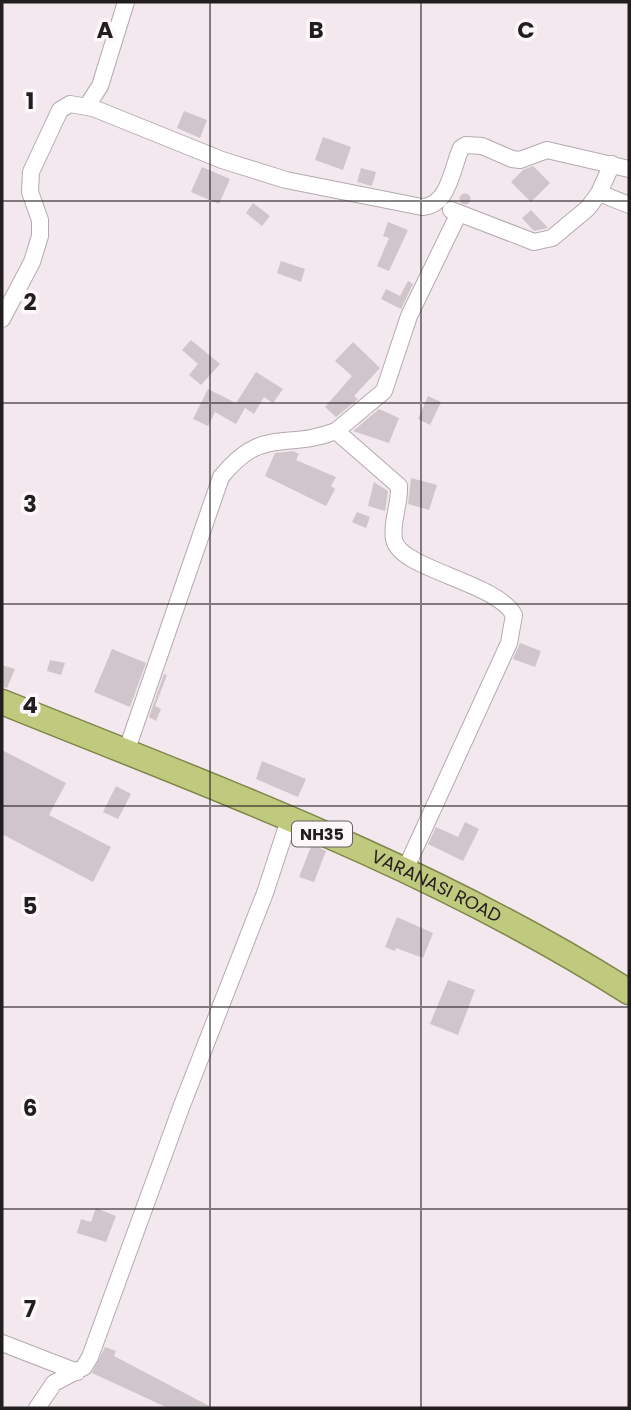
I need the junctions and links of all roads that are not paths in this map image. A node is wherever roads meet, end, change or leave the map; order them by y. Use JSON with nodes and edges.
{"nodes":[{"id":1,"x":126,"y":2,"type":"edge"},
{"id":2,"x":88,"y":106,"type":"junction"},
{"id":3,"x":612,"y":164,"type":"junction"},
{"id":4,"x":629,"y":169,"type":"edge"},
{"id":5,"x":599,"y":193,"type":"junction"},
{"id":6,"x":436,"y":204,"type":"junction"},
{"id":7,"x":629,"y":205,"type":"edge"},
{"id":8,"x":459,"y":213,"type":"junction"},
{"id":9,"x":2,"y":286,"type":"edge"},
{"id":10,"x":10,"y":301,"type":"junction"},
{"id":11,"x":2,"y":319,"type":"edge"},
{"id":12,"x":336,"y":431,"type":"junction"},
{"id":13,"x":2,"y":702,"type":"edge"},
{"id":14,"x":126,"y":752,"type":"junction"},
{"id":15,"x":289,"y":820,"type":"junction"},
{"id":16,"x":405,"y":870,"type":"junction"},
{"id":17,"x":629,"y":992,"type":"edge"},
{"id":18,"x":2,"y":1343,"type":"edge"},
{"id":19,"x":77,"y":1372,"type":"junction"},
{"id":20,"x":37,"y":1408,"type":"edge"}],
"edges":[{"from":1,"to":2,"type":"street"},
{"from":2,"to":6,"type":"street"},
{"from":2,"to":10,"type":"street"},
{"from":3,"to":4,"type":"street"},
{"from":3,"to":5,"type":"street"},
{"from":3,"to":6,"type":"street"},
{"from":5,"to":7,"type":"street"},
{"from":5,"to":8,"type":"street"},
{"from":6,"to":8,"type":"street"},
{"from":8,"to":12,"type":"street"},
{"from":9,"to":10,"type":"street"},
{"from":10,"to":11,"type":"street"},
{"from":12,"to":14,"type":"street"},
{"from":12,"to":16,"type":"street"},
{"from":13,"to":14,"type":"highway","name":"VARANASI ROAD","number":"NH35"},
{"from":14,"to":15,"type":"highway","name":"VARANASI ROAD","number":"NH35"},
{"from":15,"to":16,"type":"highway","name":"VARANASI ROAD","number":"NH35"},
{"from":15,"to":19,"type":"street"},
{"from":16,"to":17,"type":"highway","name":"VARANASI ROAD","number":"NH35"},
{"from":18,"to":19,"type":"street"},
{"from":19,"to":20,"type":"street"}]}
